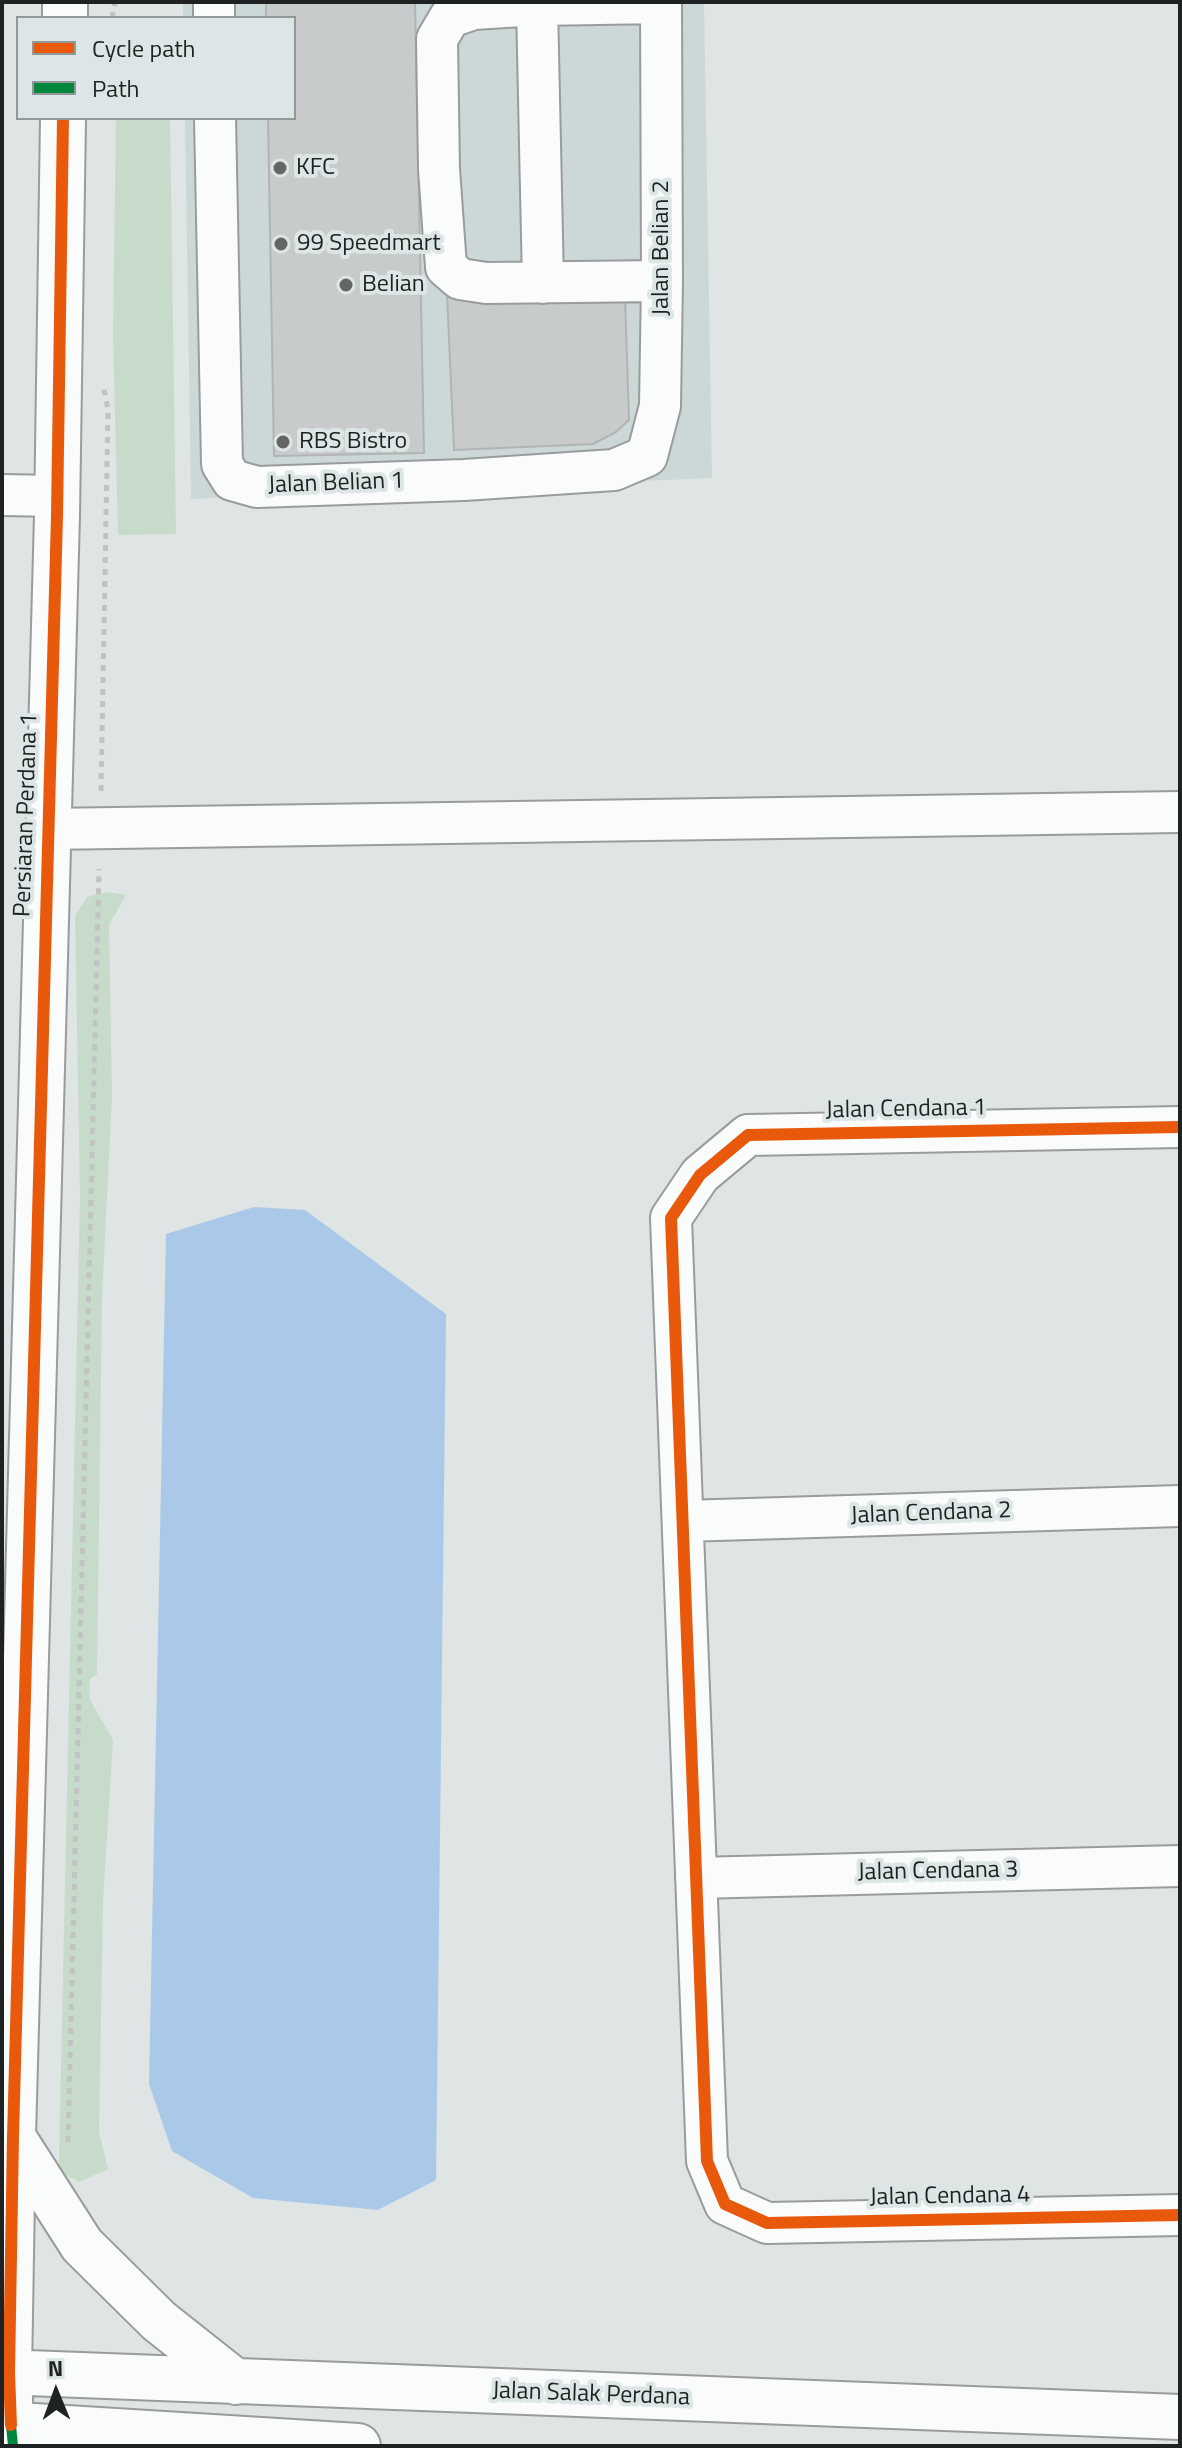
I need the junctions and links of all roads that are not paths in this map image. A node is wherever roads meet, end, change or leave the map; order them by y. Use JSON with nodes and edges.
{"nodes":[{"id":1,"x":661,"y":3,"type":"edge"},
{"id":2,"x":537,"y":5,"type":"junction"},
{"id":3,"x":63,"y":120,"type":"edge"},
{"id":4,"x":215,"y":120,"type":"edge"},
{"id":5,"x":662,"y":281,"type":"junction"},
{"id":6,"x":543,"y":283,"type":"junction"},
{"id":7,"x":614,"y":470,"type":"joint"},
{"id":8,"x":2,"y":495,"type":"edge"},
{"id":9,"x":57,"y":496,"type":"junction"},
{"id":10,"x":1180,"y":812,"type":"edge"},
{"id":11,"x":48,"y":829,"type":"junction"},
{"id":12,"x":1180,"y":1127,"type":"edge"},
{"id":13,"x":1180,"y":1506,"type":"edge"},
{"id":14,"x":683,"y":1521,"type":"junction"},
{"id":15,"x":12,"y":1823,"type":"edge"},
{"id":16,"x":1180,"y":1866,"type":"edge"},
{"id":17,"x":696,"y":1878,"type":"junction"},
{"id":18,"x":13,"y":2137,"type":"junction"},
{"id":19,"x":1180,"y":2215,"type":"edge"},
{"id":20,"x":6,"y":2373,"type":"edge"},
{"id":21,"x":236,"y":2382,"type":"junction"},
{"id":22,"x":1180,"y":2417,"type":"edge"},
{"id":23,"x":6,"y":2424,"type":"edge"},
{"id":24,"x":358,"y":2446,"type":"edge"}],
"edges":[{"from":1,"to":2,"type":"street"},
{"from":1,"to":5,"type":"street","name":"Jalan Belian 2"},
{"from":2,"to":6,"type":"street"},
{"from":2,"to":6,"type":"street"},
{"from":3,"to":9,"type":"street","name":"Persiaran Perdana 1"},
{"from":4,"to":7,"type":"street","name":"Jalan Belian 1"},
{"from":5,"to":6,"type":"street"},
{"from":5,"to":7,"type":"street","name":"Jalan Belian 2"},
{"from":8,"to":9,"type":"street"},
{"from":9,"to":11,"type":"street","name":"Persiaran Perdana 1"},
{"from":10,"to":11,"type":"street"},
{"from":11,"to":15,"type":"street","name":"Persiaran Perdana 1"},
{"from":12,"to":14,"type":"street","name":"Jalan Cendana 1"},
{"from":13,"to":14,"type":"street","name":"Jalan Cendana 2"},
{"from":14,"to":17,"type":"street"},
{"from":15,"to":18,"type":"street","name":"Persiaran Perdana 1"},
{"from":16,"to":17,"type":"street","name":"Jalan Cendana 3"},
{"from":17,"to":19,"type":"street","name":"Jalan Cendana 4"},
{"from":18,"to":20,"type":"street","name":"Persiaran Perdana 1"},
{"from":18,"to":21,"type":"street"},
{"from":20,"to":21,"type":"street","name":"Jalan Salak Perdana"},
{"from":20,"to":23,"type":"street","name":"Persiaran Perdana 1"},
{"from":21,"to":22,"type":"street","name":"Jalan Salak Perdana"},
{"from":23,"to":24,"type":"street"}]}
